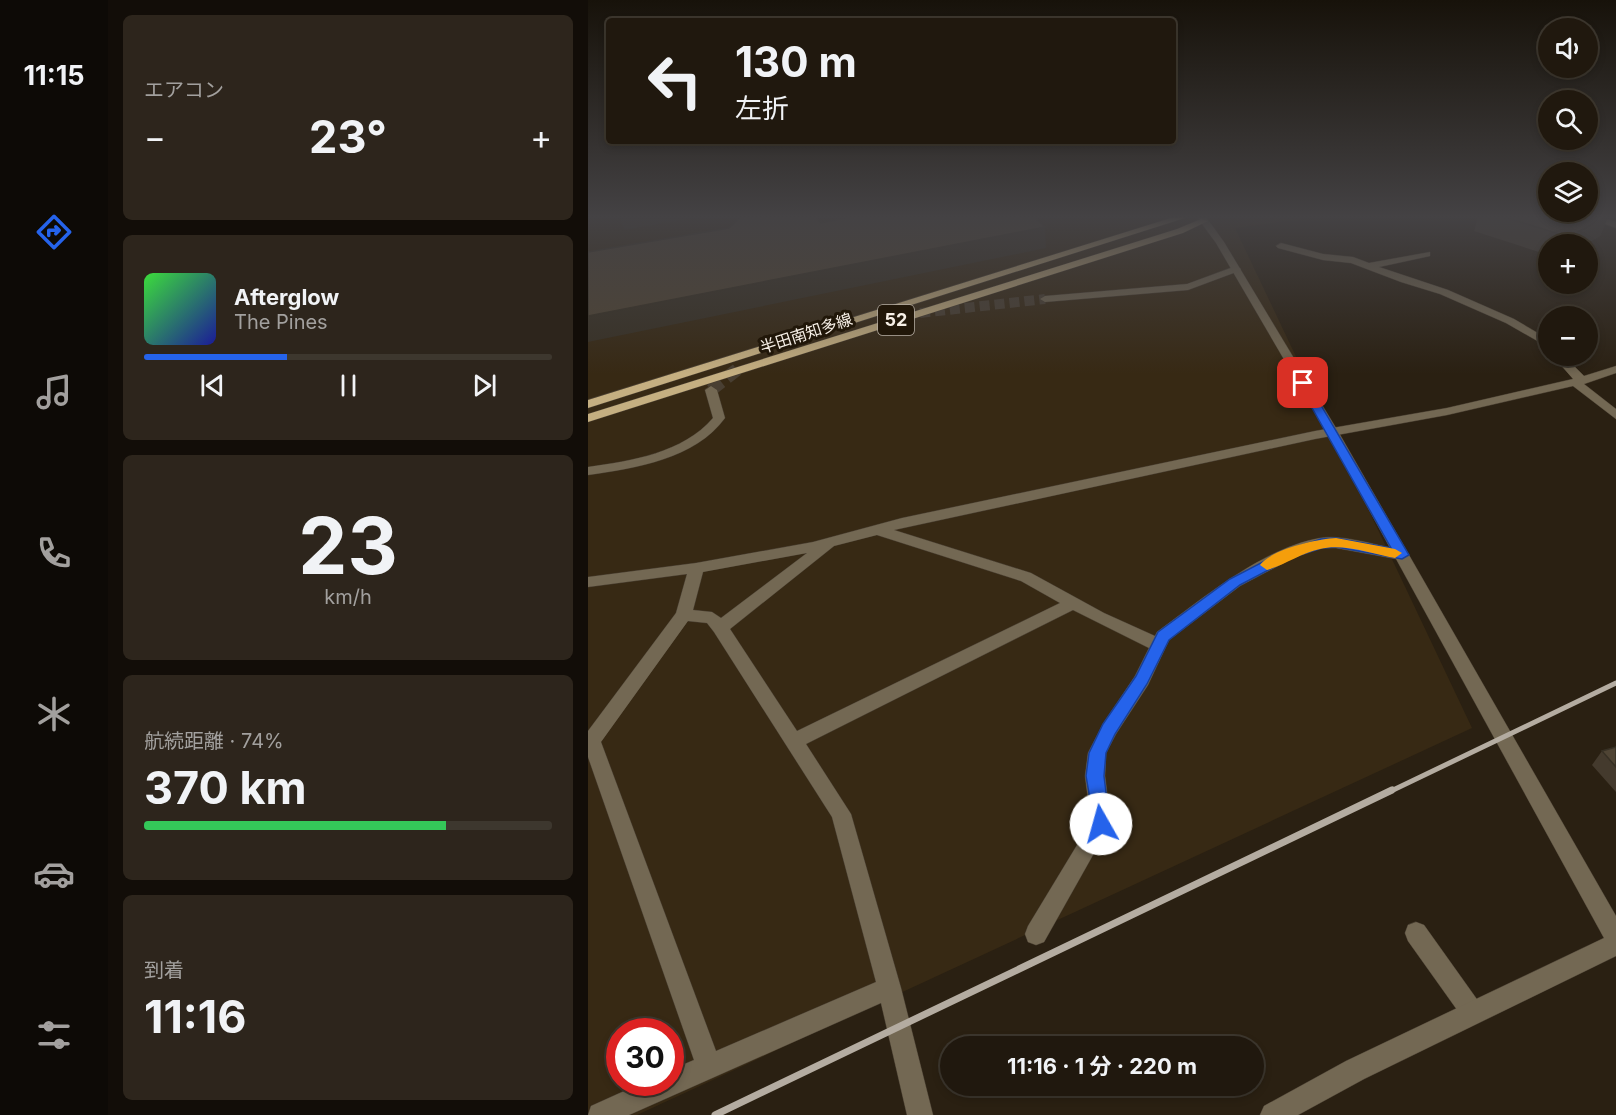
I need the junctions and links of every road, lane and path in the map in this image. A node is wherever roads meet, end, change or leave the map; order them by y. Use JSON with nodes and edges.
{"nodes":[{"id":1,"x":1021,"y":269,"type":"edge"},
{"id":2,"x":1060,"y":269,"type":"edge"},
{"id":3,"x":1236,"y":269,"type":"joint"},
{"id":4,"x":1376,"y":269,"type":"edge"},
{"id":5,"x":1046,"y":298,"type":"tunnel mouth"},
{"id":6,"x":1538,"y":337,"type":"edge"},
{"id":7,"x":1566,"y":366,"type":"edge"},
{"id":8,"x":1616,"y":369,"type":"edge"},
{"id":9,"x":1579,"y":382,"type":"junction"},
{"id":10,"x":711,"y":390,"type":"dead end"},
{"id":11,"x":588,"y":404,"type":"edge"},
{"id":12,"x":1616,"y":415,"type":"edge"},
{"id":13,"x":588,"y":418,"type":"edge"},
{"id":14,"x":1333,"y":433,"type":"junction"},
{"id":15,"x":588,"y":471,"type":"edge"},
{"id":16,"x":878,"y":530,"type":"junction"},
{"id":17,"x":830,"y":542,"type":"junction"},
{"id":18,"x":1402,"y":555,"type":"junction"},
{"id":19,"x":696,"y":568,"type":"junction"},
{"id":20,"x":588,"y":582,"type":"edge"},
{"id":21,"x":1073,"y":603,"type":"junction"},
{"id":22,"x":684,"y":615,"type":"junction"},
{"id":23,"x":720,"y":628,"type":"junction"},
{"id":24,"x":1158,"y":645,"type":"junction"},
{"id":25,"x":794,"y":741,"type":"junction"},
{"id":26,"x":590,"y":743,"type":"edge"},
{"id":27,"x":1416,"y":933,"type":"dead end"},
{"id":28,"x":1036,"y":934,"type":"dead end"},
{"id":29,"x":1616,"y":938,"type":"edge"},
{"id":30,"x":1616,"y":944,"type":"edge"},
{"id":31,"x":889,"y":988,"type":"junction"},
{"id":32,"x":1473,"y":1013,"type":"junction"},
{"id":33,"x":709,"y":1066,"type":"junction"},
{"id":34,"x":684,"y":1077,"type":"edge"},
{"id":35,"x":642,"y":1096,"type":"edge"},
{"id":36,"x":600,"y":1115,"type":"edge"},
{"id":37,"x":920,"y":1115,"type":"edge"},
{"id":38,"x":1273,"y":1115,"type":"edge"}],
"edges":[{"from":1,"to":11,"type":"main road","name":"半田南知多線","number":"52"},
{"from":2,"to":13,"type":"main road","name":"半田南知多線","number":"52"},
{"from":3,"to":5,"type":"street"},
{"from":3,"to":14,"type":"street"},
{"from":4,"to":6,"type":"street"},
{"from":7,"to":9,"type":"street"},
{"from":8,"to":9,"type":"street"},
{"from":9,"to":12,"type":"street"},
{"from":9,"to":14,"type":"street"},
{"from":10,"to":15,"type":"street"},
{"from":14,"to":16,"type":"street"},
{"from":14,"to":18,"type":"street"},
{"from":16,"to":17,"type":"street"},
{"from":16,"to":21,"type":"street"},
{"from":17,"to":19,"type":"street"},
{"from":17,"to":23,"type":"street"},
{"from":18,"to":24,"type":"street"},
{"from":18,"to":29,"type":"street"},
{"from":19,"to":20,"type":"street"},
{"from":19,"to":22,"type":"street"},
{"from":21,"to":24,"type":"street"},
{"from":21,"to":25,"type":"street"},
{"from":22,"to":23,"type":"street"},
{"from":22,"to":26,"type":"street"},
{"from":23,"to":25,"type":"street"},
{"from":24,"to":28,"type":"street"},
{"from":25,"to":31,"type":"street"},
{"from":26,"to":33,"type":"street"},
{"from":27,"to":32,"type":"street"},
{"from":30,"to":32,"type":"street"},
{"from":31,"to":33,"type":"street"},
{"from":31,"to":37,"type":"street"},
{"from":32,"to":38,"type":"street"},
{"from":33,"to":34,"type":"street"},
{"from":35,"to":36,"type":"street"}]}
